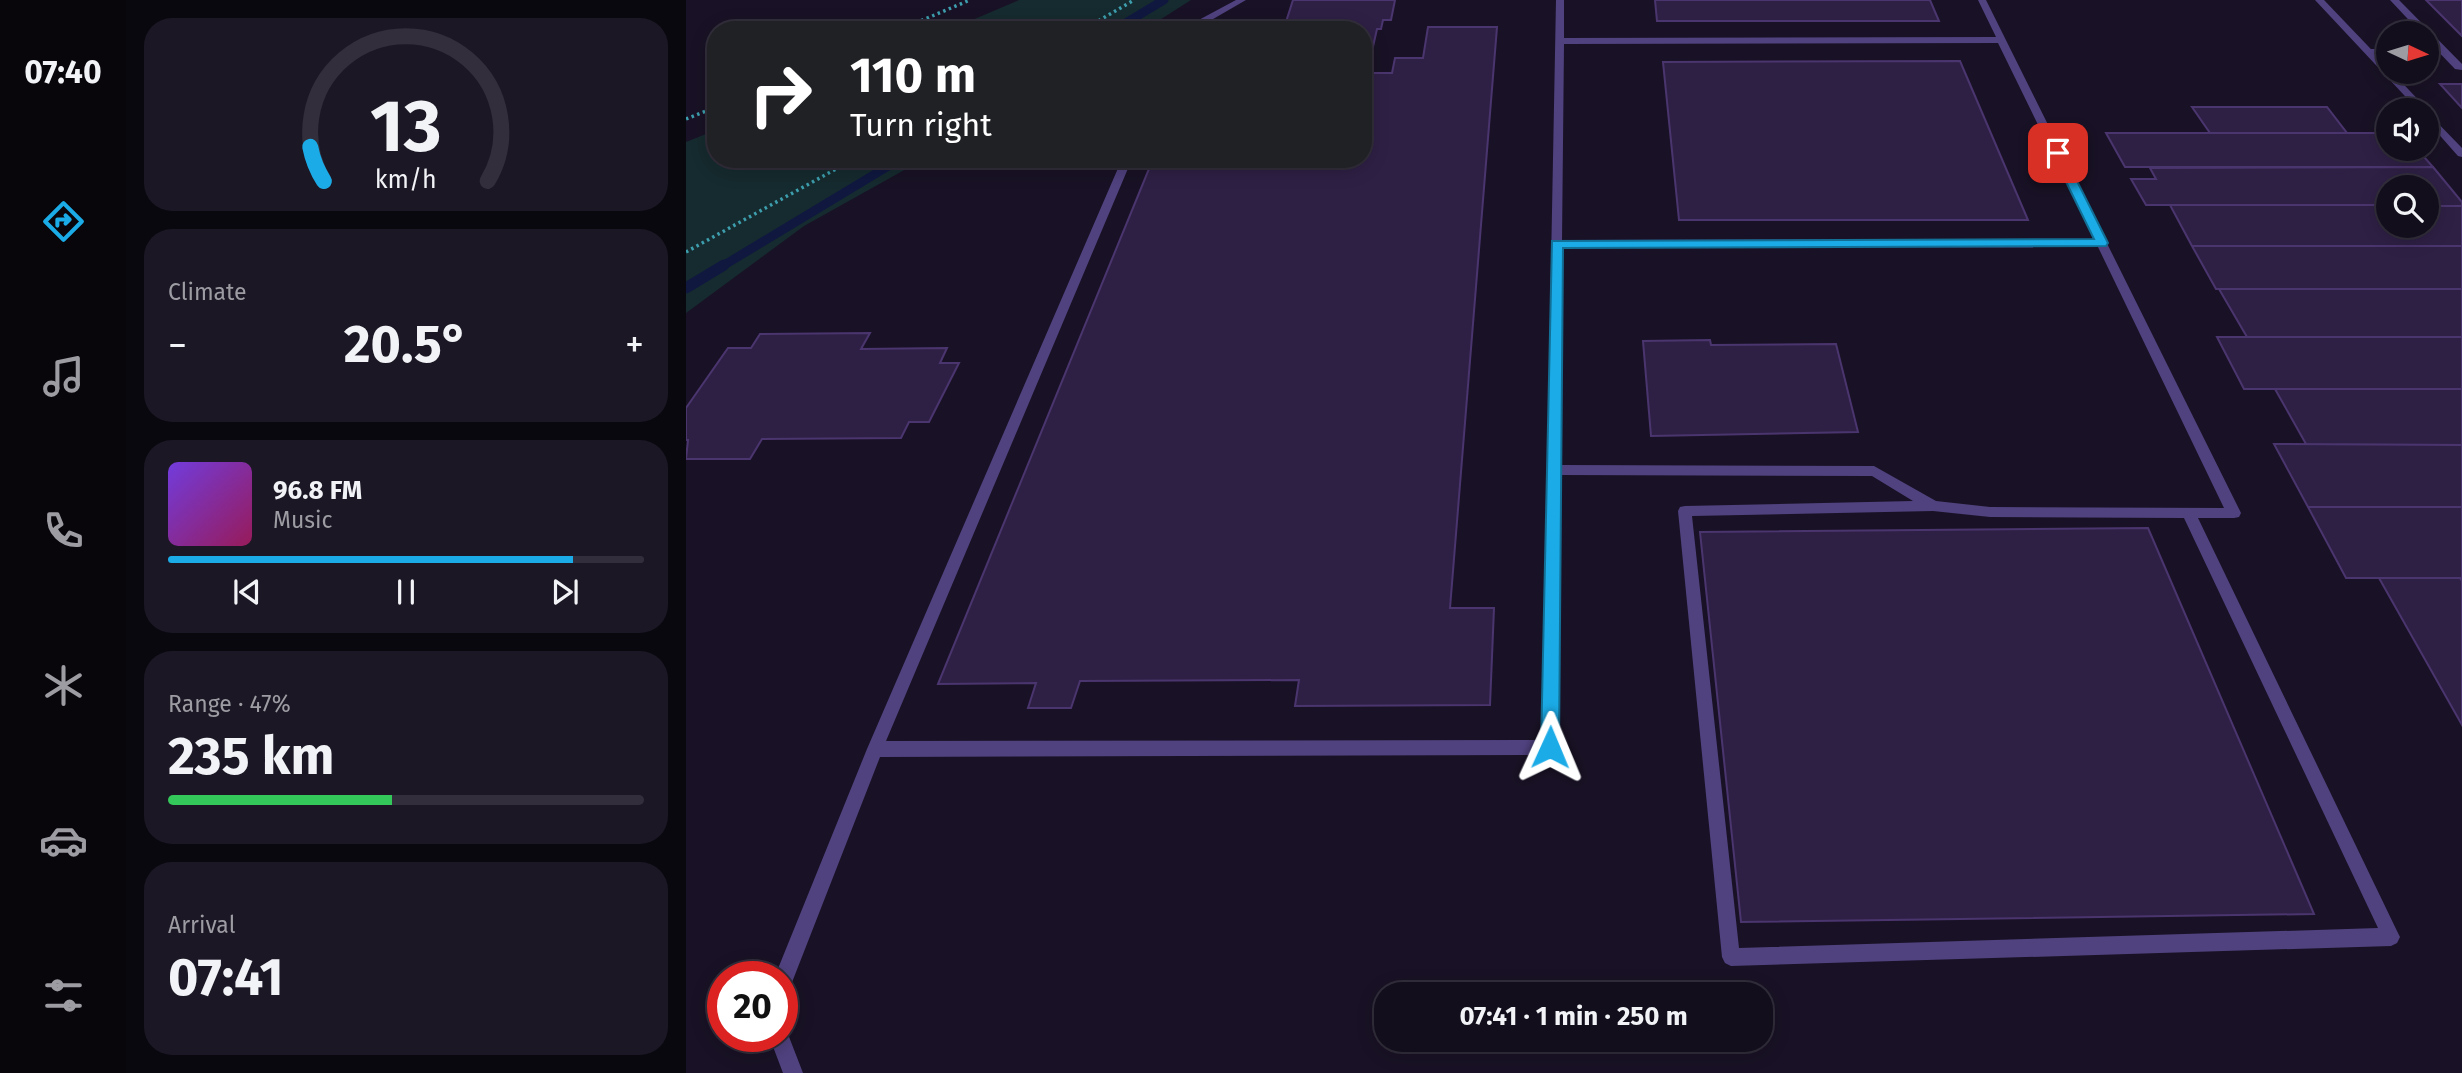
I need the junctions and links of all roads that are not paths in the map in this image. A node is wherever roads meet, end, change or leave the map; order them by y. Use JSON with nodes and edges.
{"nodes":[{"id":1,"x":1242,"y":0,"type":"edge"},
{"id":2,"x":1560,"y":0,"type":"edge"},
{"id":3,"x":1982,"y":0,"type":"edge"},
{"id":4,"x":2319,"y":0,"type":"edge"},
{"id":5,"x":2394,"y":0,"type":"edge"},
{"id":6,"x":1204,"y":21,"type":"edge"},
{"id":7,"x":2414,"y":21,"type":"edge"},
{"id":8,"x":2002,"y":40,"type":"junction"},
{"id":9,"x":1559,"y":41,"type":"junction"},
{"id":10,"x":2440,"y":48,"type":"edge"},
{"id":11,"x":2443,"y":51,"type":"joint"},
{"id":12,"x":2370,"y":52,"type":"junction"},
{"id":13,"x":2376,"y":52,"type":"edge"},
{"id":14,"x":2462,"y":67,"type":"edge"},
{"id":15,"x":2412,"y":98,"type":"edge"},
{"id":16,"x":2439,"y":128,"type":"edge"},
{"id":17,"x":2462,"y":154,"type":"edge"},
{"id":18,"x":1123,"y":168,"type":"edge"},
{"id":19,"x":2102,"y":243,"type":"junction"},
{"id":20,"x":1556,"y":244,"type":"junction"},
{"id":21,"x":1554,"y":470,"type":"junction"},
{"id":22,"x":1933,"y":506,"type":"junction"},
{"id":23,"x":2188,"y":513,"type":"junction"},
{"id":24,"x":875,"y":749,"type":"junction"},
{"id":25,"x":791,"y":961,"type":"edge"},
{"id":26,"x":785,"y":1052,"type":"edge"},
{"id":27,"x":793,"y":1073,"type":"edge"}],
"edges":[{"from":1,"to":6,"type":"street"},
{"from":2,"to":9,"type":"street"},
{"from":3,"to":8,"type":"street"},
{"from":4,"to":12,"type":"street"},
{"from":5,"to":7,"type":"street"},
{"from":8,"to":9,"type":"street"},
{"from":8,"to":19,"type":"street"},
{"from":9,"to":20,"type":"street"},
{"from":10,"to":11,"type":"street"},
{"from":11,"to":14,"type":"street"},
{"from":12,"to":13,"type":"street"},
{"from":12,"to":15,"type":"street"},
{"from":16,"to":17,"type":"street"},
{"from":18,"to":24,"type":"street"},
{"from":19,"to":20,"type":"street"},
{"from":19,"to":23,"type":"street"},
{"from":20,"to":21,"type":"street"},
{"from":21,"to":22,"type":"street"},
{"from":21,"to":24,"type":"street"},
{"from":22,"to":23,"type":"street"},
{"from":22,"to":23,"type":"street"},
{"from":24,"to":25,"type":"street"},
{"from":26,"to":27,"type":"street"}]}
